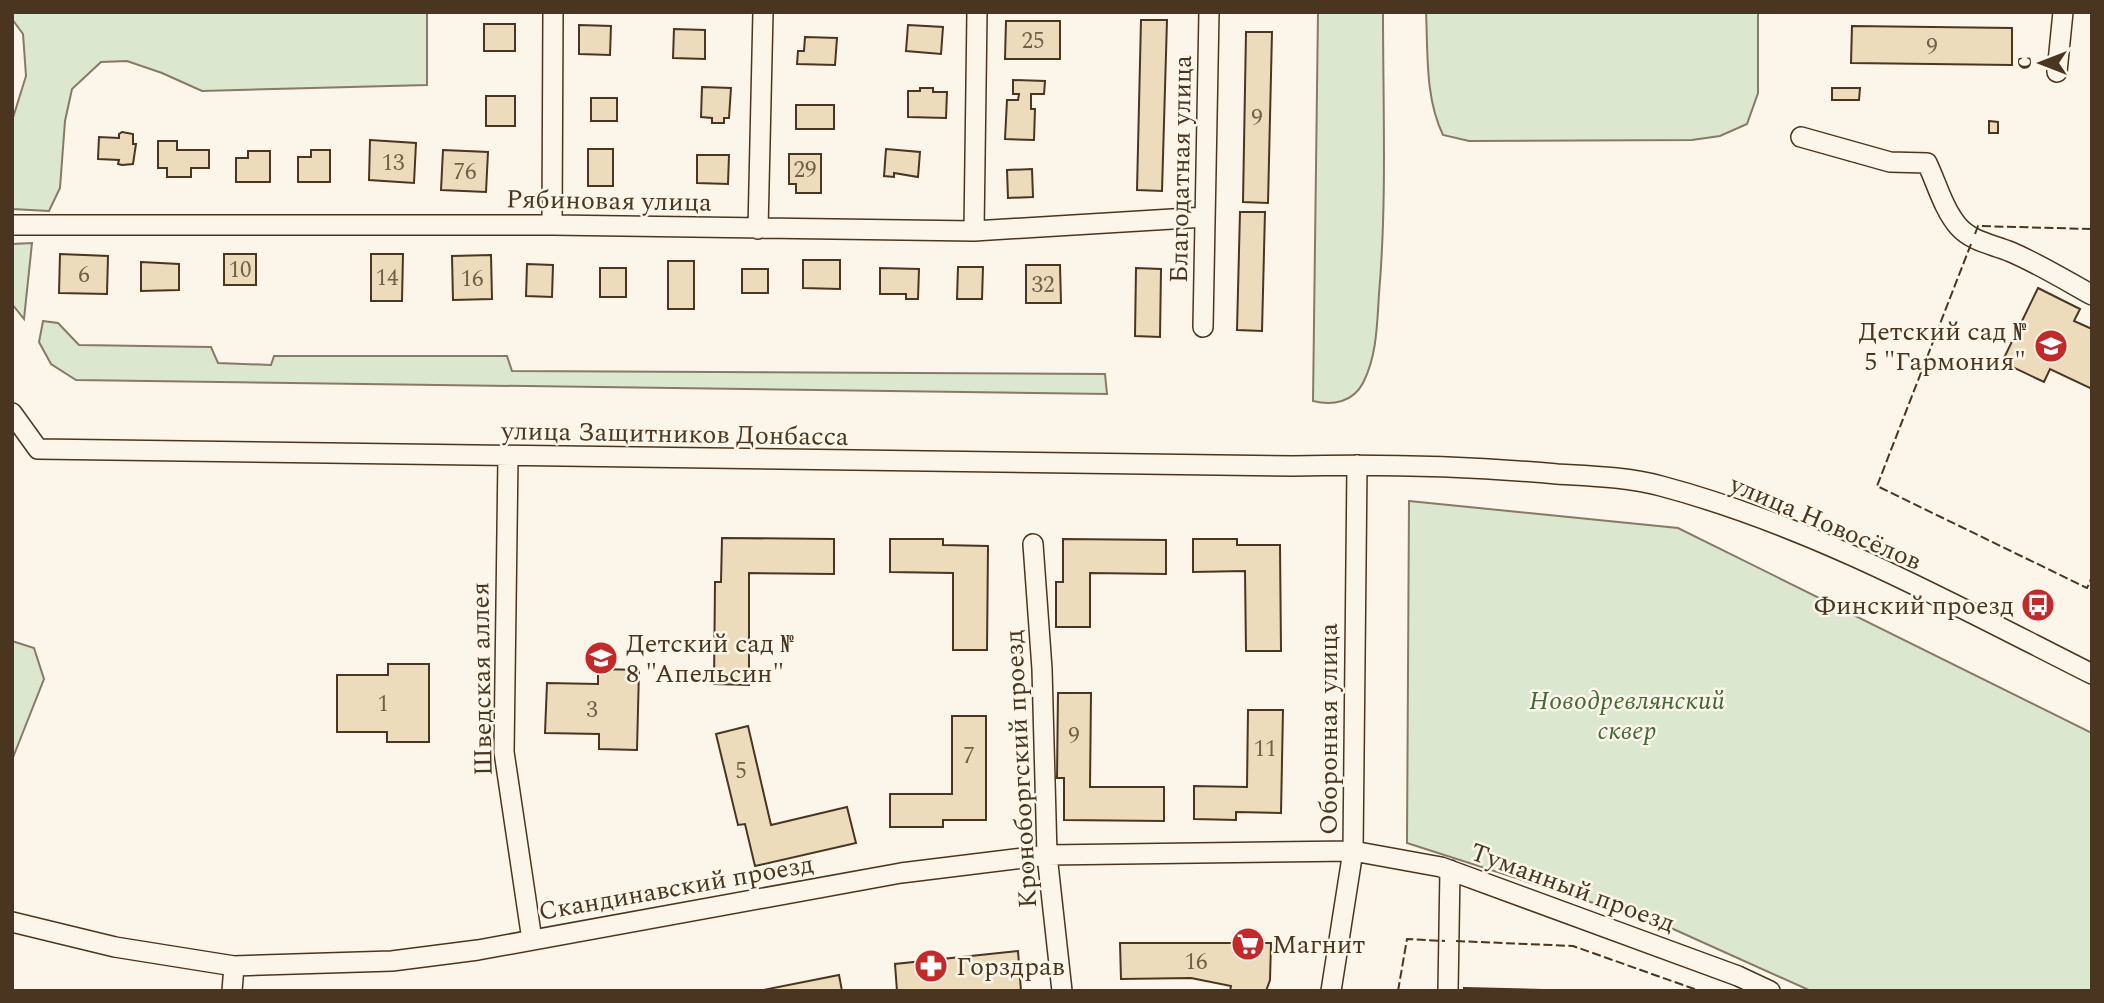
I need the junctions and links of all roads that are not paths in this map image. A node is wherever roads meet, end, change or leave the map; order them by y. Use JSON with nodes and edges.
{"nodes":[{"id":1,"x":553,"y":12,"type":"edge"},
{"id":2,"x":763,"y":12,"type":"edge"},
{"id":3,"x":977,"y":12,"type":"edge"},
{"id":4,"x":1209,"y":12,"type":"edge"},
{"id":5,"x":2063,"y":12,"type":"edge"},
{"id":6,"x":2057,"y":72,"type":"dead end"},
{"id":7,"x":1801,"y":137,"type":"dead end"},
{"id":8,"x":1205,"y":217,"type":"junction"},
{"id":9,"x":12,"y":225,"type":"edge"},
{"id":10,"x":552,"y":225,"type":"junction"},
{"id":11,"x":758,"y":229,"type":"junction"},
{"id":12,"x":974,"y":231,"type":"junction"},
{"id":13,"x":2092,"y":295,"type":"edge"},
{"id":14,"x":1203,"y":327,"type":"dead end"},
{"id":15,"x":12,"y":413,"type":"edge"},
{"id":16,"x":508,"y":457,"type":"junction"},
{"id":17,"x":1357,"y":465,"type":"junction"},
{"id":18,"x":1033,"y":544,"type":"dead end"},
{"id":19,"x":2092,"y":674,"type":"edge"},
{"id":20,"x":1353,"y":851,"type":"junction"},
{"id":21,"x":1047,"y":855,"type":"junction"},
{"id":22,"x":1450,"y":870,"type":"junction"},
{"id":23,"x":12,"y":922,"type":"edge"},
{"id":24,"x":532,"y":940,"type":"junction"},
{"id":25,"x":233,"y":966,"type":"junction"},
{"id":26,"x":232,"y":991,"type":"edge"},
{"id":27,"x":1062,"y":991,"type":"edge"},
{"id":28,"x":1331,"y":991,"type":"edge"},
{"id":29,"x":1448,"y":991,"type":"edge"},
{"id":30,"x":1770,"y":991,"type":"edge"}],
"edges":[{"from":1,"to":10,"type":"street"},
{"from":2,"to":11,"type":"street"},
{"from":3,"to":12,"type":"street"},
{"from":4,"to":8,"type":"street","name":"Благодатная улица"},
{"from":5,"to":6,"type":"street"},
{"from":7,"to":13,"type":"street"},
{"from":8,"to":12,"type":"street","name":"Рябиновая улица"},
{"from":8,"to":14,"type":"street","name":"Благодатная улица"},
{"from":9,"to":10,"type":"street","name":"Рябиновая улица"},
{"from":10,"to":11,"type":"street","name":"Рябиновая улица"},
{"from":11,"to":12,"type":"street","name":"Рябиновая улица"},
{"from":15,"to":16,"type":"street","name":"улица Защитников Донбасса"},
{"from":16,"to":17,"type":"street","name":"улица Защитников Донбасса"},
{"from":16,"to":24,"type":"street","name":"Шведская аллея"},
{"from":17,"to":19,"type":"street","name":"улица Новосёлов"},
{"from":17,"to":20,"type":"street","name":"Оборонная улица"},
{"from":18,"to":21,"type":"street","name":"Кроноборгский проезд"},
{"from":20,"to":21,"type":"street","name":"Скандинавский проезд"},
{"from":20,"to":22,"type":"street","name":"Туманный проезд"},
{"from":20,"to":28,"type":"street","name":"Оборонная улица"},
{"from":21,"to":24,"type":"street","name":"Скандинавский проезд"},
{"from":21,"to":27,"type":"street","name":"Кроноборгский проезд"},
{"from":22,"to":29,"type":"street"},
{"from":22,"to":30,"type":"street","name":"Туманный проезд"},
{"from":23,"to":25,"type":"street","name":"Скандинавский проезд"},
{"from":24,"to":25,"type":"street","name":"Скандинавский проезд"},
{"from":25,"to":26,"type":"street"}]}
